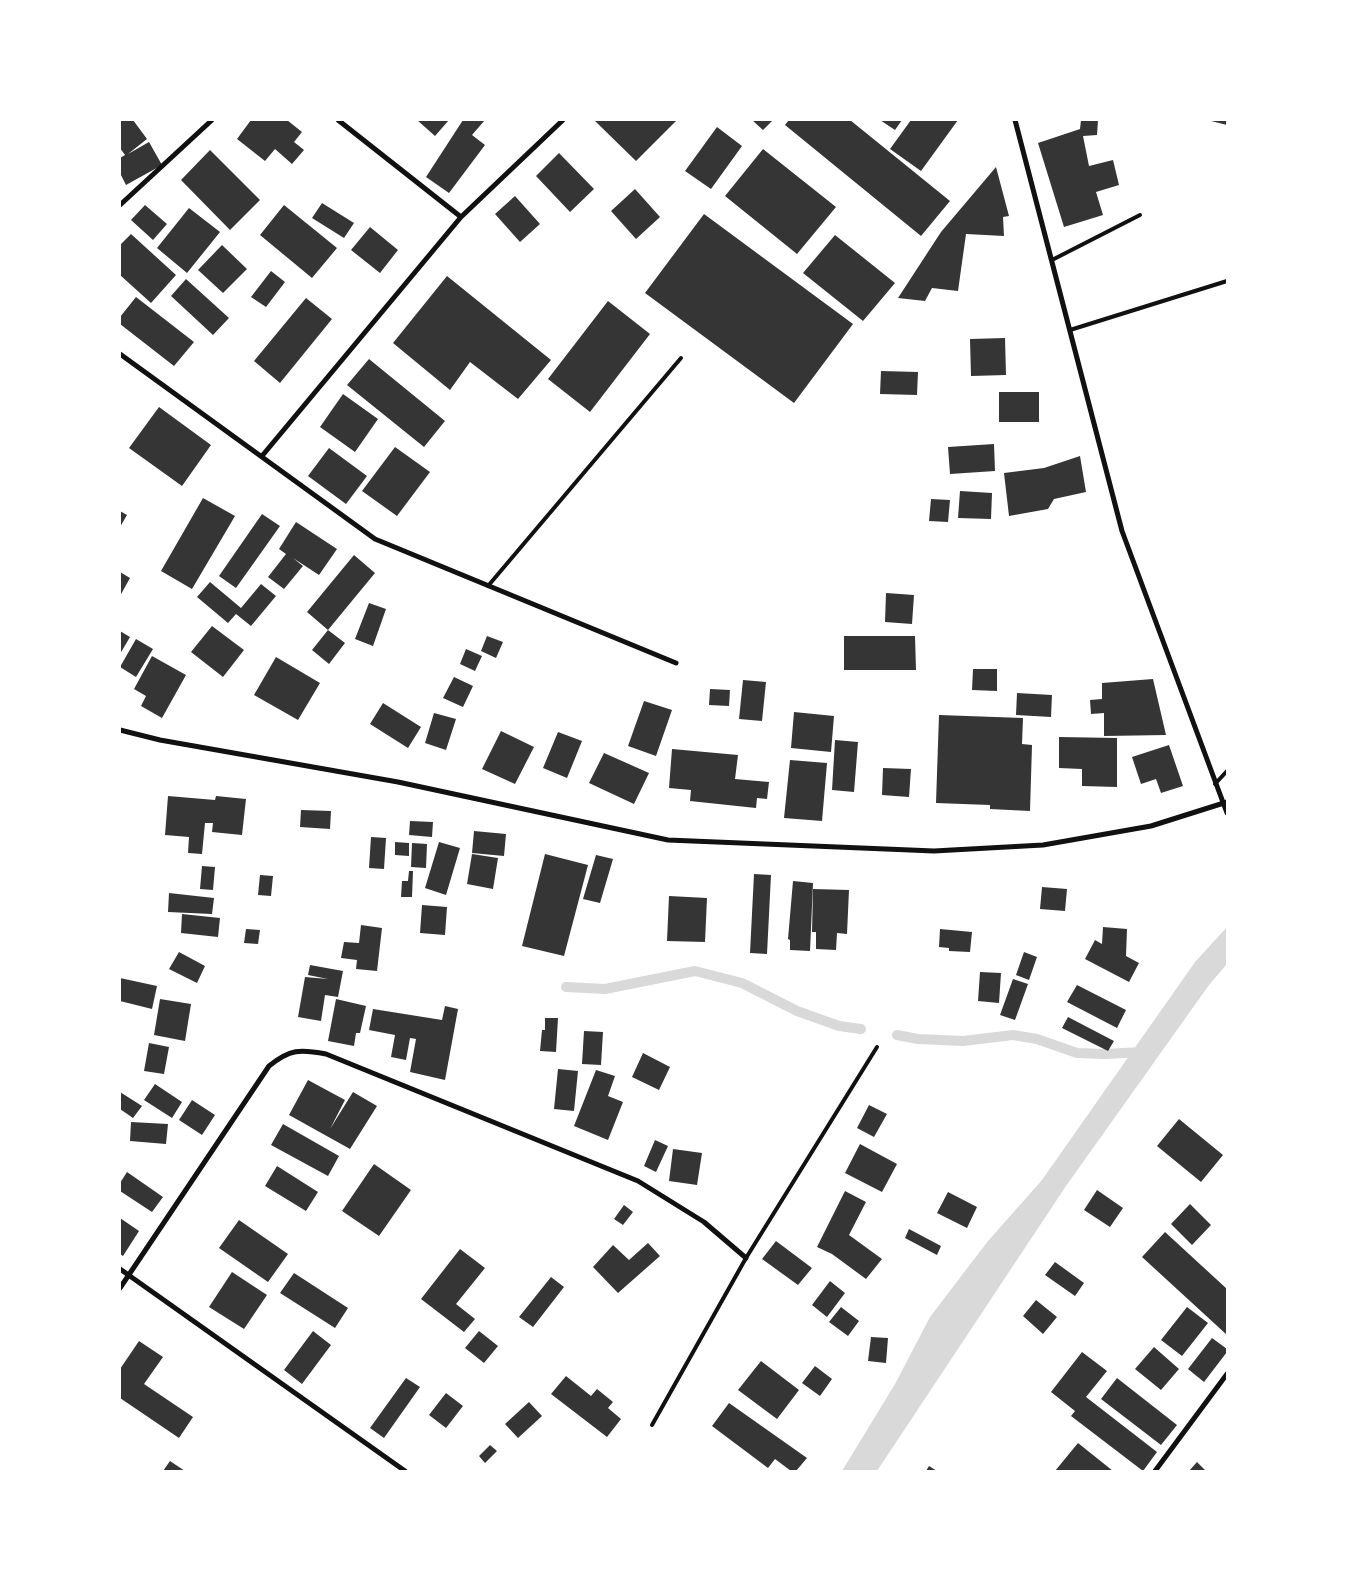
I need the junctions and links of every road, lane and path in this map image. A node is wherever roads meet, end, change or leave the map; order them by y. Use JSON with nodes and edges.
{"nodes":[{"id":1,"x":212,"y":120,"type":"edge"},
{"id":2,"x":338,"y":120,"type":"edge"},
{"id":3,"x":563,"y":120,"type":"edge"},
{"id":4,"x":1016,"y":120,"type":"edge"},
{"id":5,"x":120,"y":205,"type":"edge"},
{"id":6,"x":1140,"y":215,"type":"dead end"},
{"id":7,"x":461,"y":217,"type":"junction"},
{"id":8,"x":1052,"y":260,"type":"junction"},
{"id":9,"x":1227,"y":281,"type":"edge"},
{"id":10,"x":1070,"y":330,"type":"junction"},
{"id":11,"x":120,"y":354,"type":"edge"},
{"id":12,"x":681,"y":358,"type":"dead end"},
{"id":13,"x":262,"y":456,"type":"junction"},
{"id":14,"x":488,"y":586,"type":"junction"},
{"id":15,"x":676,"y":663,"type":"dead end"},
{"id":16,"x":120,"y":730,"type":"edge"},
{"id":17,"x":1227,"y":771,"type":"edge"},
{"id":18,"x":1215,"y":784,"type":"junction"},
{"id":19,"x":1225,"y":802,"type":"edge"},
{"id":20,"x":1227,"y":813,"type":"edge"},
{"id":21,"x":877,"y":1047,"type":"dead end"},
{"id":22,"x":746,"y":1258,"type":"junction"},
{"id":23,"x":120,"y":1269,"type":"edge"},
{"id":24,"x":129,"y":1275,"type":"junction"},
{"id":25,"x":120,"y":1288,"type":"edge"},
{"id":26,"x":1227,"y":1374,"type":"edge"},
{"id":27,"x":652,"y":1425,"type":"dead end"},
{"id":28,"x":405,"y":1471,"type":"edge"},
{"id":29,"x":1155,"y":1471,"type":"edge"}],
"edges":[{"from":1,"to":5,"type":"street"},
{"from":2,"to":7,"type":"street"},
{"from":3,"to":7,"type":"street"},
{"from":4,"to":8,"type":"street"},
{"from":6,"to":8,"type":"lane"},
{"from":7,"to":13,"type":"street"},
{"from":8,"to":10,"type":"street"},
{"from":9,"to":10,"type":"lane"},
{"from":10,"to":18,"type":"street"},
{"from":11,"to":13,"type":"street"},
{"from":12,"to":14,"type":"lane"},
{"from":13,"to":14,"type":"street"},
{"from":14,"to":15,"type":"street"},
{"from":16,"to":19,"type":"street"},
{"from":17,"to":18,"type":"lane"},
{"from":18,"to":19,"type":"street"},
{"from":19,"to":20,"type":"street"},
{"from":21,"to":22,"type":"lane"},
{"from":22,"to":24,"type":"street"},
{"from":22,"to":27,"type":"lane"},
{"from":23,"to":24,"type":"street"},
{"from":24,"to":25,"type":"street"},
{"from":24,"to":28,"type":"street"},
{"from":26,"to":29,"type":"street"}]}
